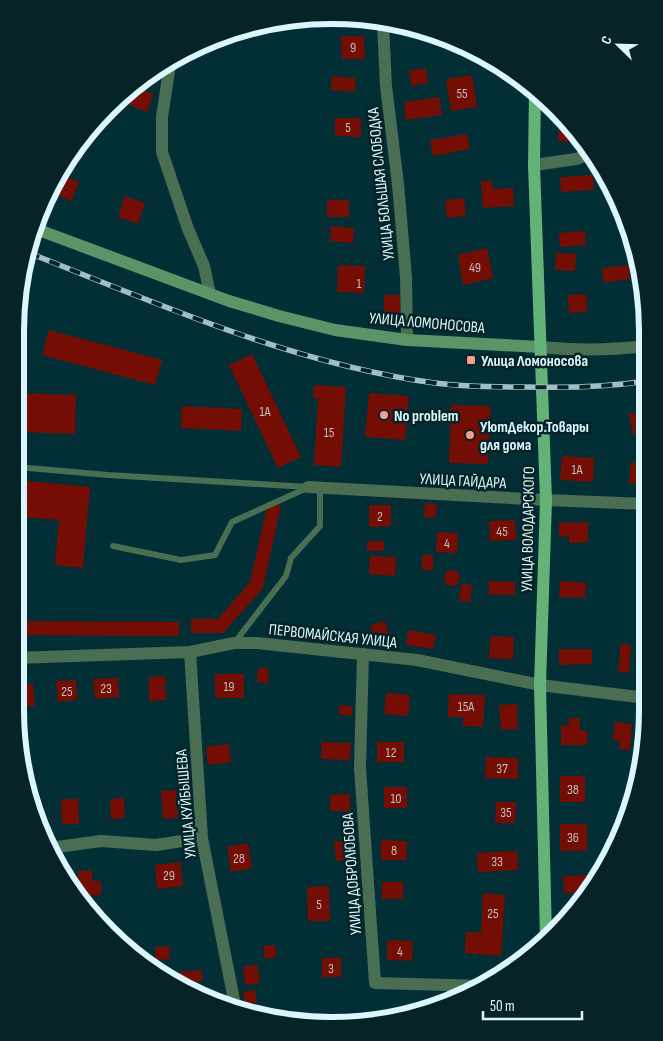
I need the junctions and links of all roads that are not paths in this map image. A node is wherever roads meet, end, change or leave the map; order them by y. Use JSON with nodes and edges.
{"nodes":[{"id":1,"x":383,"y":28,"type":"edge"},
{"id":2,"x":169,"y":71,"type":"edge"},
{"id":3,"x":535,"y":101,"type":"edge"},
{"id":4,"x":584,"y":156,"type":"edge"},
{"id":5,"x":534,"y":165,"type":"junction"},
{"id":6,"x":41,"y":231,"type":"edge"},
{"id":7,"x":210,"y":294,"type":"junction"},
{"id":8,"x":407,"y":340,"type":"junction"},
{"id":9,"x":541,"y":346,"type":"junction"},
{"id":10,"x":639,"y":347,"type":"edge"},
{"id":11,"x":24,"y":468,"type":"edge"},
{"id":12,"x":314,"y":488,"type":"junction"},
{"id":13,"x":546,"y":500,"type":"junction"},
{"id":14,"x":639,"y":504,"type":"edge"},
{"id":15,"x":113,"y":546,"type":"dead end"},
{"id":16,"x":234,"y":643,"type":"junction"},
{"id":17,"x":190,"y":652,"type":"junction"},
{"id":18,"x":363,"y":654,"type":"junction"},
{"id":19,"x":24,"y":658,"type":"edge"},
{"id":20,"x":540,"y":685,"type":"junction"},
{"id":21,"x":639,"y":697,"type":"edge"},
{"id":22,"x":202,"y":838,"type":"junction"},
{"id":23,"x":56,"y":847,"type":"edge"},
{"id":24,"x":546,"y":930,"type":"edge"},
{"id":25,"x":469,"y":985,"type":"edge"},
{"id":26,"x":234,"y":1001,"type":"edge"}],
"edges":[{"from":1,"to":8,"type":"street","name":"УЛИЦА БОЛЬШАЯ СЛОБОДКА"},
{"from":2,"to":7,"type":"street"},
{"from":3,"to":5,"type":"main road","name":"УЛИЦА ВОЛОДАРСКОГО"},
{"from":4,"to":5,"type":"street"},
{"from":5,"to":9,"type":"main road","name":"УЛИЦА ВОЛОДАРСКОГО"},
{"from":6,"to":7,"type":"main road","name":"УЛИЦА ЛОМОНОСОВА"},
{"from":7,"to":8,"type":"main road","name":"УЛИЦА ЛОМОНОСОВА"},
{"from":8,"to":9,"type":"main road","name":"УЛИЦА ЛОМОНОСОВА"},
{"from":9,"to":10,"type":"street","name":"УЛИЦА ЛОМОНОСОВА"},
{"from":9,"to":13,"type":"main road","name":"УЛИЦА ВОЛОДАРСКОГО"},
{"from":11,"to":12,"type":"lane"},
{"from":12,"to":13,"type":"street","name":"УЛИЦА ГАЙДАРА"},
{"from":12,"to":15,"type":"lane"},
{"from":12,"to":16,"type":"lane"},
{"from":13,"to":14,"type":"street","name":"УЛИЦА ГАЙДАРА"},
{"from":13,"to":20,"type":"main road","name":"УЛИЦА ВОЛОДАРСКОГО"},
{"from":16,"to":17,"type":"street","name":"ПЕРВОМАЙСКАЯ УЛИЦА"},
{"from":16,"to":18,"type":"street","name":"ПЕРВОМАЙСКАЯ УЛИЦА"},
{"from":17,"to":19,"type":"street","name":"ПЕРВОМАЙСКАЯ УЛИЦА"},
{"from":17,"to":22,"type":"street","name":"УЛИЦА КУЙБЫШЕВА"},
{"from":18,"to":20,"type":"street","name":"ПЕРВОМАЙСКАЯ УЛИЦА"},
{"from":18,"to":25,"type":"street","name":"УЛИЦА ДОБРОЛЮБОВА"},
{"from":20,"to":21,"type":"street","name":"ПЕРВОМАЙСКАЯ УЛИЦА"},
{"from":20,"to":24,"type":"main road","name":"УЛИЦА ВОЛОДАРСКОГО"},
{"from":22,"to":23,"type":"street"},
{"from":22,"to":26,"type":"street","name":"УЛИЦА КУЙБЫШЕВА"}]}
